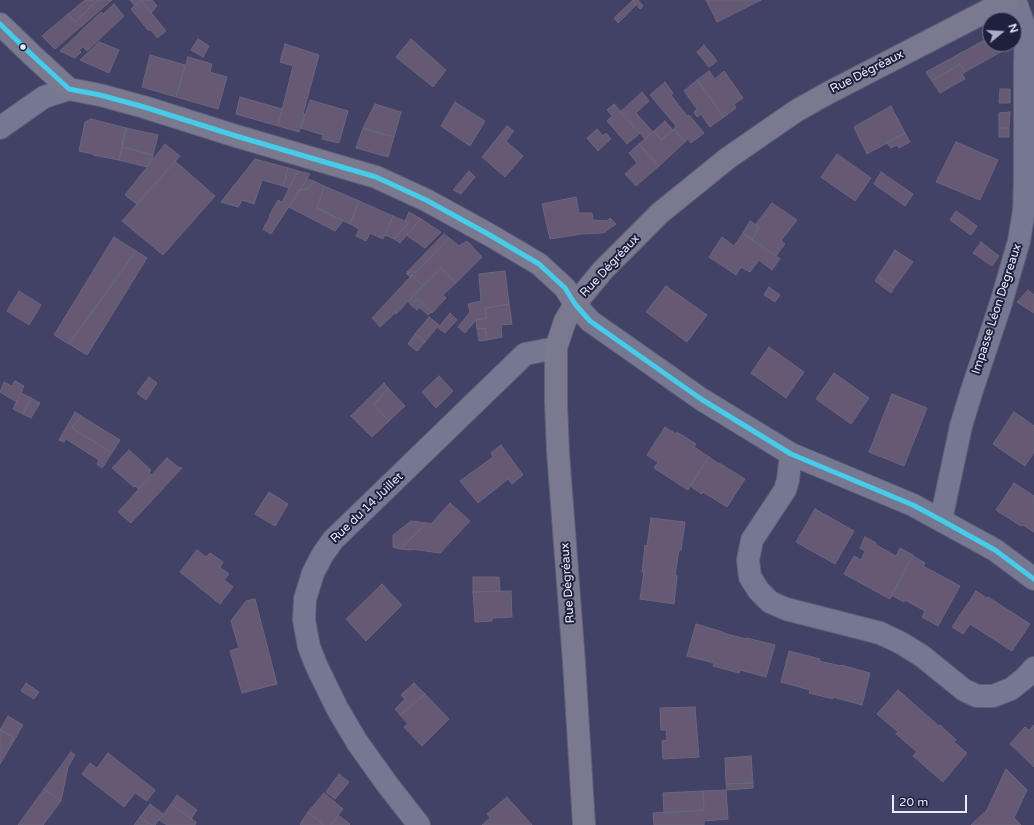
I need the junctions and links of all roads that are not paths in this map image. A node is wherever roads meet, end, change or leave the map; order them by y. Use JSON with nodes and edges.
{"nodes":[{"id":1,"x":1008,"y":0,"type":"edge"},
{"id":2,"x":1015,"y":0,"type":"edge"},
{"id":3,"x":0,"y":24,"type":"edge"},
{"id":4,"x":69,"y":89,"type":"junction"},
{"id":5,"x":0,"y":128,"type":"edge"},
{"id":6,"x":576,"y":304,"type":"junction"},
{"id":7,"x":556,"y":348,"type":"junction"},
{"id":8,"x":792,"y":454,"type":"junction"},
{"id":9,"x":941,"y":520,"type":"junction"},
{"id":10,"x":1034,"y":579,"type":"edge"},
{"id":11,"x":1034,"y":668,"type":"edge"},
{"id":12,"x":419,"y":825,"type":"edge"},
{"id":13,"x":584,"y":825,"type":"edge"}],
"edges":[{"from":1,"to":6,"type":"main road","name":"Rue Dégréaux"},
{"from":2,"to":9,"type":"street","name":"Impasse Léon Degreaux"},
{"from":3,"to":4,"type":"main road"},
{"from":4,"to":5,"type":"street"},
{"from":4,"to":6,"type":"main road"},
{"from":6,"to":7,"type":"main road","name":"Rue Dégréaux"},
{"from":6,"to":8,"type":"street"},
{"from":7,"to":12,"type":"street","name":"Rue du 14 Juillet"},
{"from":7,"to":13,"type":"main road","name":"Rue Dégréaux"},
{"from":8,"to":9,"type":"street"},
{"from":8,"to":11,"type":"street"},
{"from":9,"to":10,"type":"street"}]}
